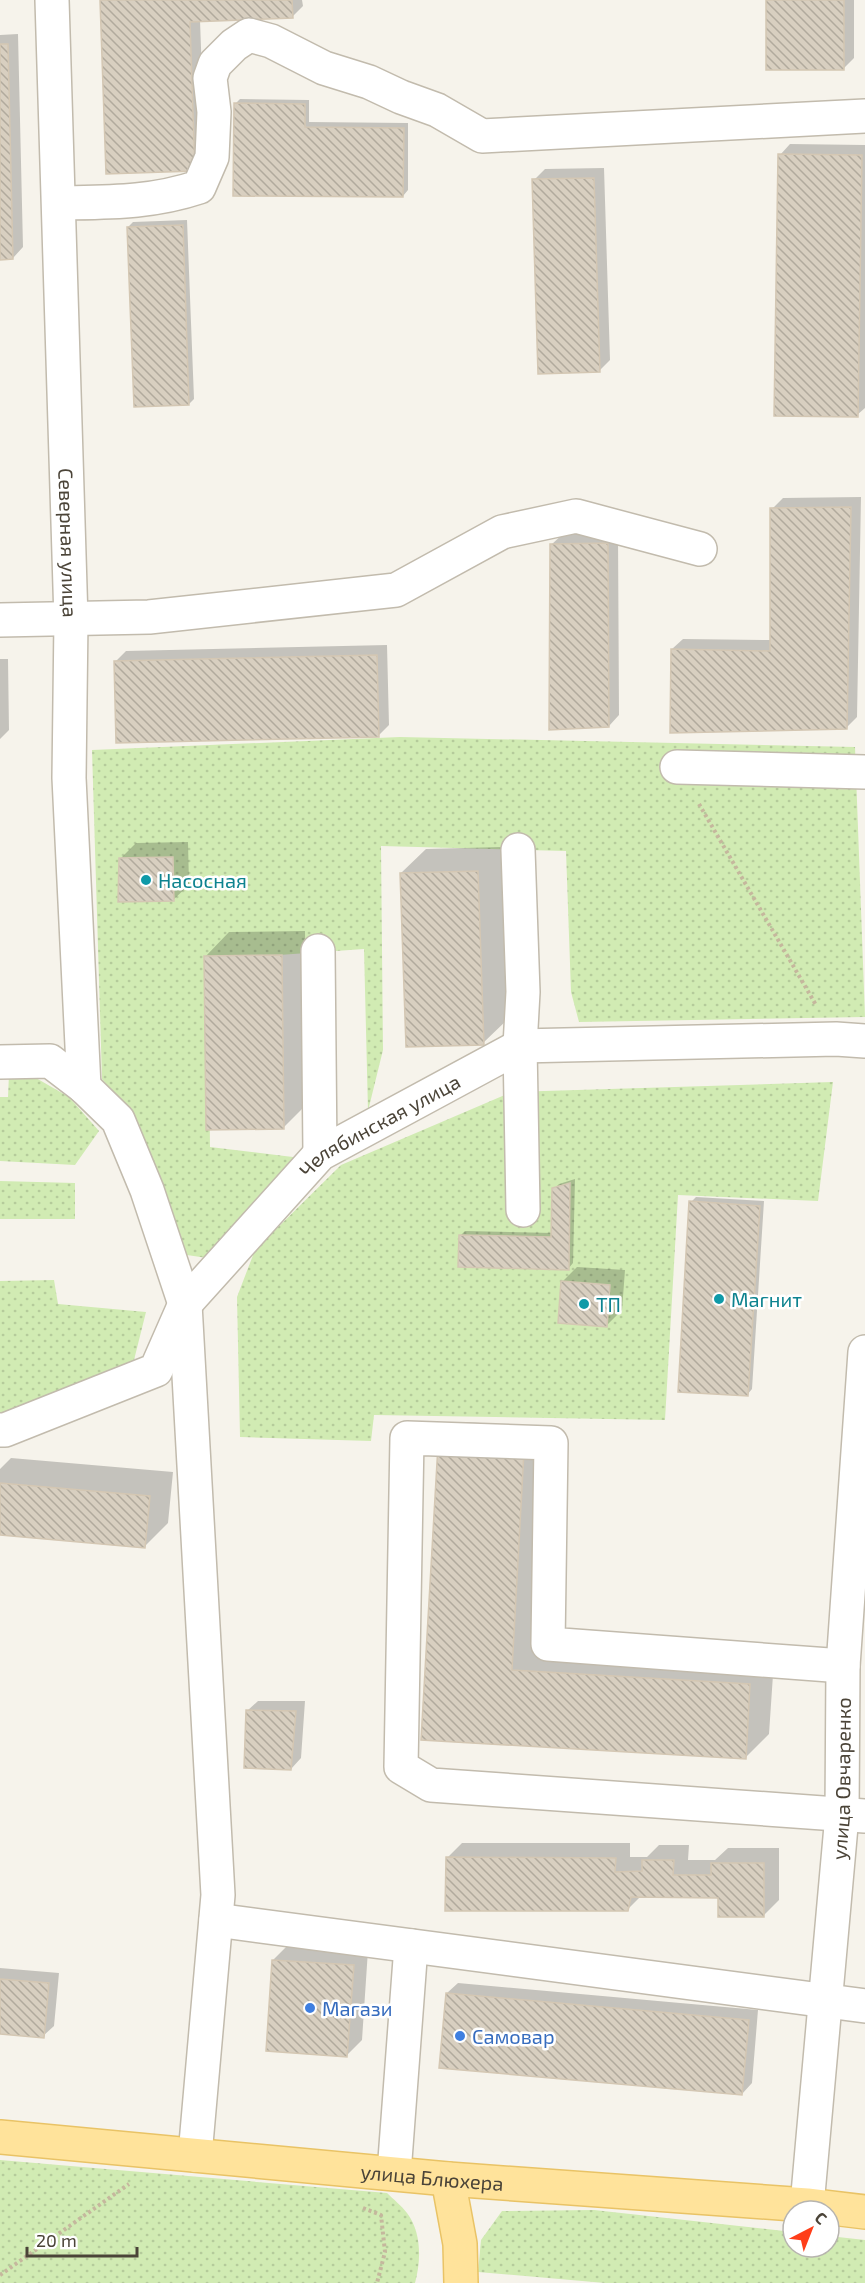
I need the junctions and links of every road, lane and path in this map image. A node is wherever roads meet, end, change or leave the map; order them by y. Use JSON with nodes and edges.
{"nodes":[{"id":1,"x":52,"y":0,"type":"edge"},
{"id":2,"x":865,"y":116,"type":"edge"},
{"id":3,"x":60,"y":203,"type":"junction"},
{"id":4,"x":700,"y":549,"type":"dead end"},
{"id":5,"x":0,"y":620,"type":"edge"},
{"id":6,"x":71,"y":620,"type":"junction"},
{"id":7,"x":677,"y":767,"type":"joint"},
{"id":8,"x":865,"y":772,"type":"edge"},
{"id":9,"x":518,"y":850,"type":"dead end"},
{"id":10,"x":318,"y":951,"type":"dead end"},
{"id":11,"x":850,"y":1040,"type":"edge"},
{"id":12,"x":520,"y":1046,"type":"junction"},
{"id":13,"x":0,"y":1062,"type":"edge"},
{"id":14,"x":84,"y":1087,"type":"junction"},
{"id":15,"x":320,"y":1154,"type":"junction"},
{"id":16,"x":523,"y":1210,"type":"dead end"},
{"id":17,"x":185,"y":1305,"type":"junction"},
{"id":18,"x":865,"y":1352,"type":"edge"},
{"id":19,"x":0,"y":1430,"type":"edge"},
{"id":20,"x":843,"y":1666,"type":"junction"},
{"id":21,"x":854,"y":1816,"type":"edge"},
{"id":22,"x":216,"y":1920,"type":"junction"},
{"id":23,"x":411,"y":1946,"type":"junction"},
{"id":24,"x":824,"y":2000,"type":"junction"},
{"id":25,"x":865,"y":2006,"type":"edge"},
{"id":26,"x":0,"y":2137,"type":"edge"},
{"id":27,"x":195,"y":2155,"type":"junction"},
{"id":28,"x":394,"y":2173,"type":"junction"},
{"id":29,"x":448,"y":2179,"type":"junction"},
{"id":30,"x":141,"y":2185,"type":"dead end"},
{"id":31,"x":807,"y":2199,"type":"edge"},
{"id":32,"x":781,"y":2203,"type":"edge"},
{"id":33,"x":362,"y":2208,"type":"dead end"},
{"id":34,"x":841,"y":2209,"type":"edge"},
{"id":35,"x":865,"y":2212,"type":"edge"},
{"id":36,"x":0,"y":2275,"type":"edge"},
{"id":37,"x":377,"y":2283,"type":"edge"},
{"id":38,"x":461,"y":2283,"type":"edge"}],
"edges":[{"from":1,"to":3,"type":"street","name":"Северная улица"},
{"from":2,"to":3,"type":"street"},
{"from":3,"to":6,"type":"street","name":"Северная улица"},
{"from":4,"to":6,"type":"street"},
{"from":5,"to":6,"type":"street"},
{"from":6,"to":14,"type":"street","name":"Северная улица"},
{"from":7,"to":8,"type":"street"},
{"from":7,"to":11,"type":"path"},
{"from":9,"to":12,"type":"street"},
{"from":10,"to":15,"type":"street"},
{"from":11,"to":12,"type":"street","name":"Челябинская улица"},
{"from":12,"to":15,"type":"street","name":"Челябинская улица"},
{"from":12,"to":16,"type":"street"},
{"from":13,"to":14,"type":"street"},
{"from":14,"to":17,"type":"street"},
{"from":15,"to":17,"type":"street","name":"Челябинская улица"},
{"from":17,"to":19,"type":"street","name":"Челябинская улица"},
{"from":17,"to":22,"type":"street"},
{"from":18,"to":20,"type":"street","name":"улица Овчаренко"},
{"from":20,"to":21,"type":"street","name":"улица Овчаренко"},
{"from":20,"to":21,"type":"street"},
{"from":21,"to":24,"type":"street","name":"улица Овчаренко"},
{"from":22,"to":23,"type":"street"},
{"from":22,"to":27,"type":"street"},
{"from":23,"to":24,"type":"street"},
{"from":23,"to":28,"type":"street"},
{"from":24,"to":25,"type":"street"},
{"from":24,"to":31,"type":"street","name":"улица Овчаренко"},
{"from":26,"to":27,"type":"main road","name":"улица Блюхера"},
{"from":27,"to":28,"type":"main road","name":"улица Блюхера"},
{"from":28,"to":29,"type":"main road","name":"улица Блюхера"},
{"from":29,"to":32,"type":"main road","name":"улица Блюхера"},
{"from":29,"to":38,"type":"main road"},
{"from":30,"to":36,"type":"path"},
{"from":33,"to":37,"type":"path"},
{"from":34,"to":35,"type":"main road","name":"улица Блюхера"}]}
